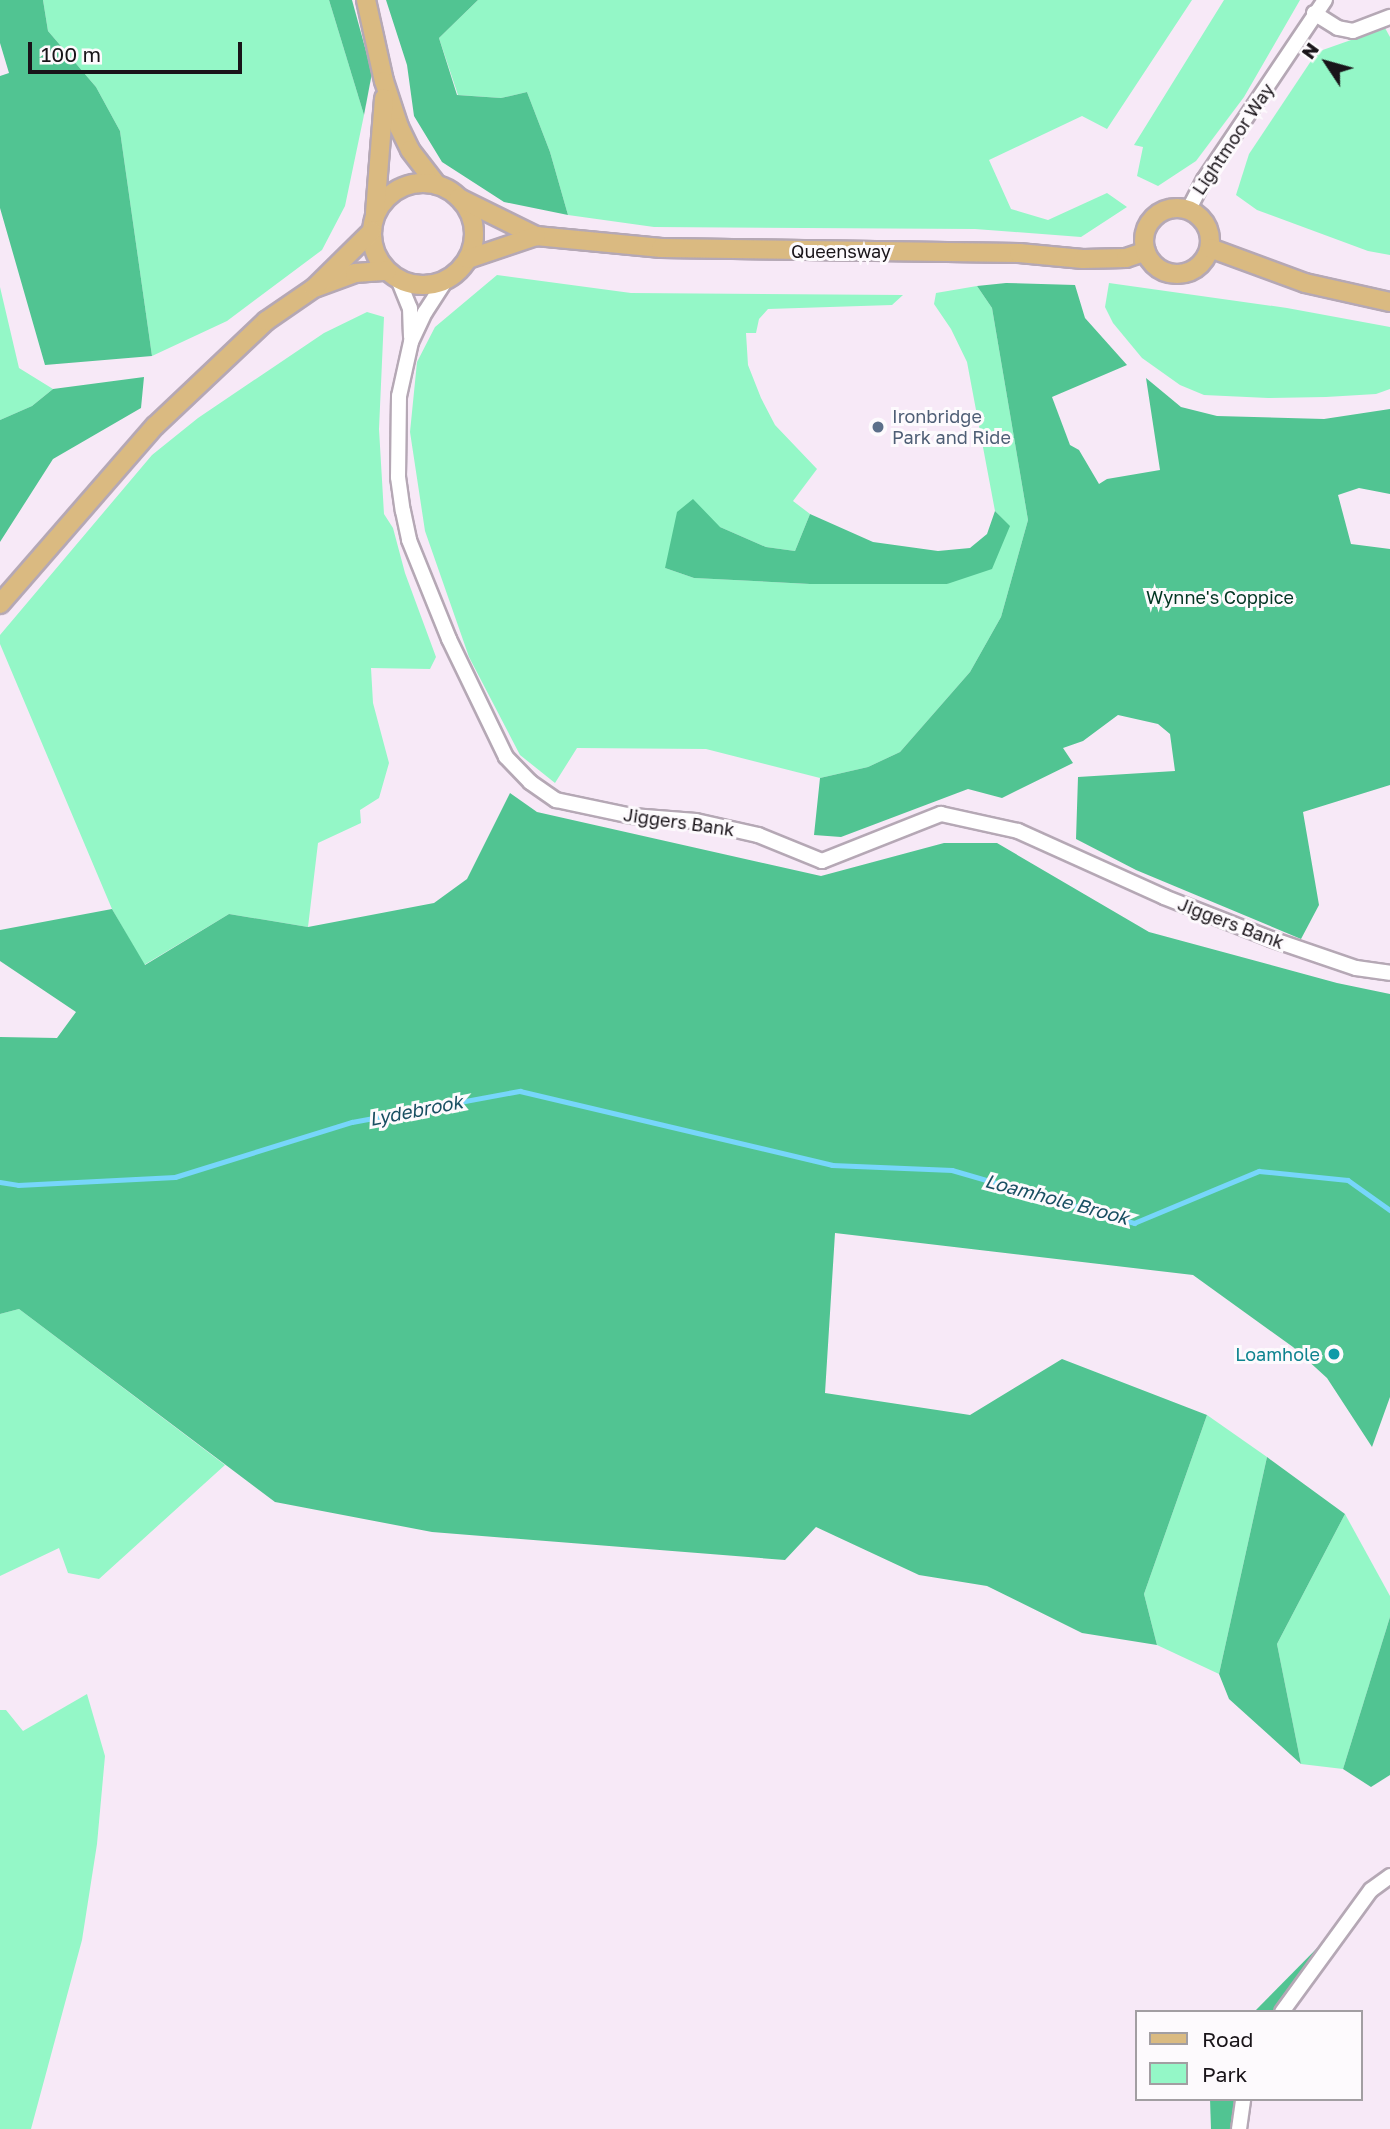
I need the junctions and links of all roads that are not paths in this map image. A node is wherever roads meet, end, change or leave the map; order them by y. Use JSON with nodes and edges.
{"nodes":[{"id":1,"x":366,"y":0,"type":"edge"},
{"id":2,"x":1325,"y":0,"type":"edge"},
{"id":3,"x":1314,"y":13,"type":"junction"},
{"id":4,"x":1390,"y":17,"type":"edge"},
{"id":5,"x":384,"y":81,"type":"junction"},
{"id":6,"x":437,"y":185,"type":"junction"},
{"id":7,"x":459,"y":198,"type":"junction"},
{"id":8,"x":1189,"y":209,"type":"junction"},
{"id":9,"x":374,"y":224,"type":"junction"},
{"id":10,"x":536,"y":236,"type":"junction"},
{"id":11,"x":1210,"y":248,"type":"junction"},
{"id":12,"x":1146,"y":251,"type":"junction"},
{"id":13,"x":468,"y":259,"type":"junction"},
{"id":14,"x":393,"y":275,"type":"junction"},
{"id":15,"x":446,"y":280,"type":"junction"},
{"id":16,"x":314,"y":288,"type":"junction"},
{"id":17,"x":1390,"y":302,"type":"edge"},
{"id":18,"x":411,"y":342,"type":"junction"},
{"id":19,"x":0,"y":604,"type":"edge"},
{"id":20,"x":1390,"y":973,"type":"edge"},
{"id":21,"x":1390,"y":1876,"type":"edge"},
{"id":22,"x":1283,"y":2010,"type":"edge"},
{"id":23,"x":1243,"y":2101,"type":"edge"},
{"id":24,"x":1239,"y":2129,"type":"edge"}],
"edges":[{"from":1,"to":5,"type":"main road"},
{"from":2,"to":3,"type":"street","name":"Lightmoor Way"},
{"from":3,"to":4,"type":"street"},
{"from":3,"to":8,"type":"street","name":"Lightmoor Way"},
{"from":5,"to":6,"type":"main road"},
{"from":5,"to":9,"type":"main road"},
{"from":6,"to":7,"type":"main road"},
{"from":6,"to":9,"type":"main road"},
{"from":7,"to":10,"type":"main road","name":"Queensway"},
{"from":7,"to":13,"type":"main road"},
{"from":8,"to":11,"type":"main road"},
{"from":8,"to":12,"type":"main road"},
{"from":9,"to":14,"type":"main road"},
{"from":9,"to":16,"type":"main road"},
{"from":10,"to":12,"type":"main road","name":"Queensway"},
{"from":10,"to":13,"type":"main road","name":"Queensway"},
{"from":11,"to":12,"type":"main road"},
{"from":11,"to":17,"type":"main road"},
{"from":13,"to":15,"type":"main road"},
{"from":14,"to":15,"type":"main road"},
{"from":14,"to":16,"type":"main road"},
{"from":14,"to":18,"type":"street","name":"Jiggers Bank"},
{"from":15,"to":18,"type":"street","name":"Jiggers Bank"},
{"from":16,"to":19,"type":"main road"},
{"from":18,"to":20,"type":"street","name":"Jiggers Bank"},
{"from":21,"to":22,"type":"street"},
{"from":23,"to":24,"type":"street"}]}
